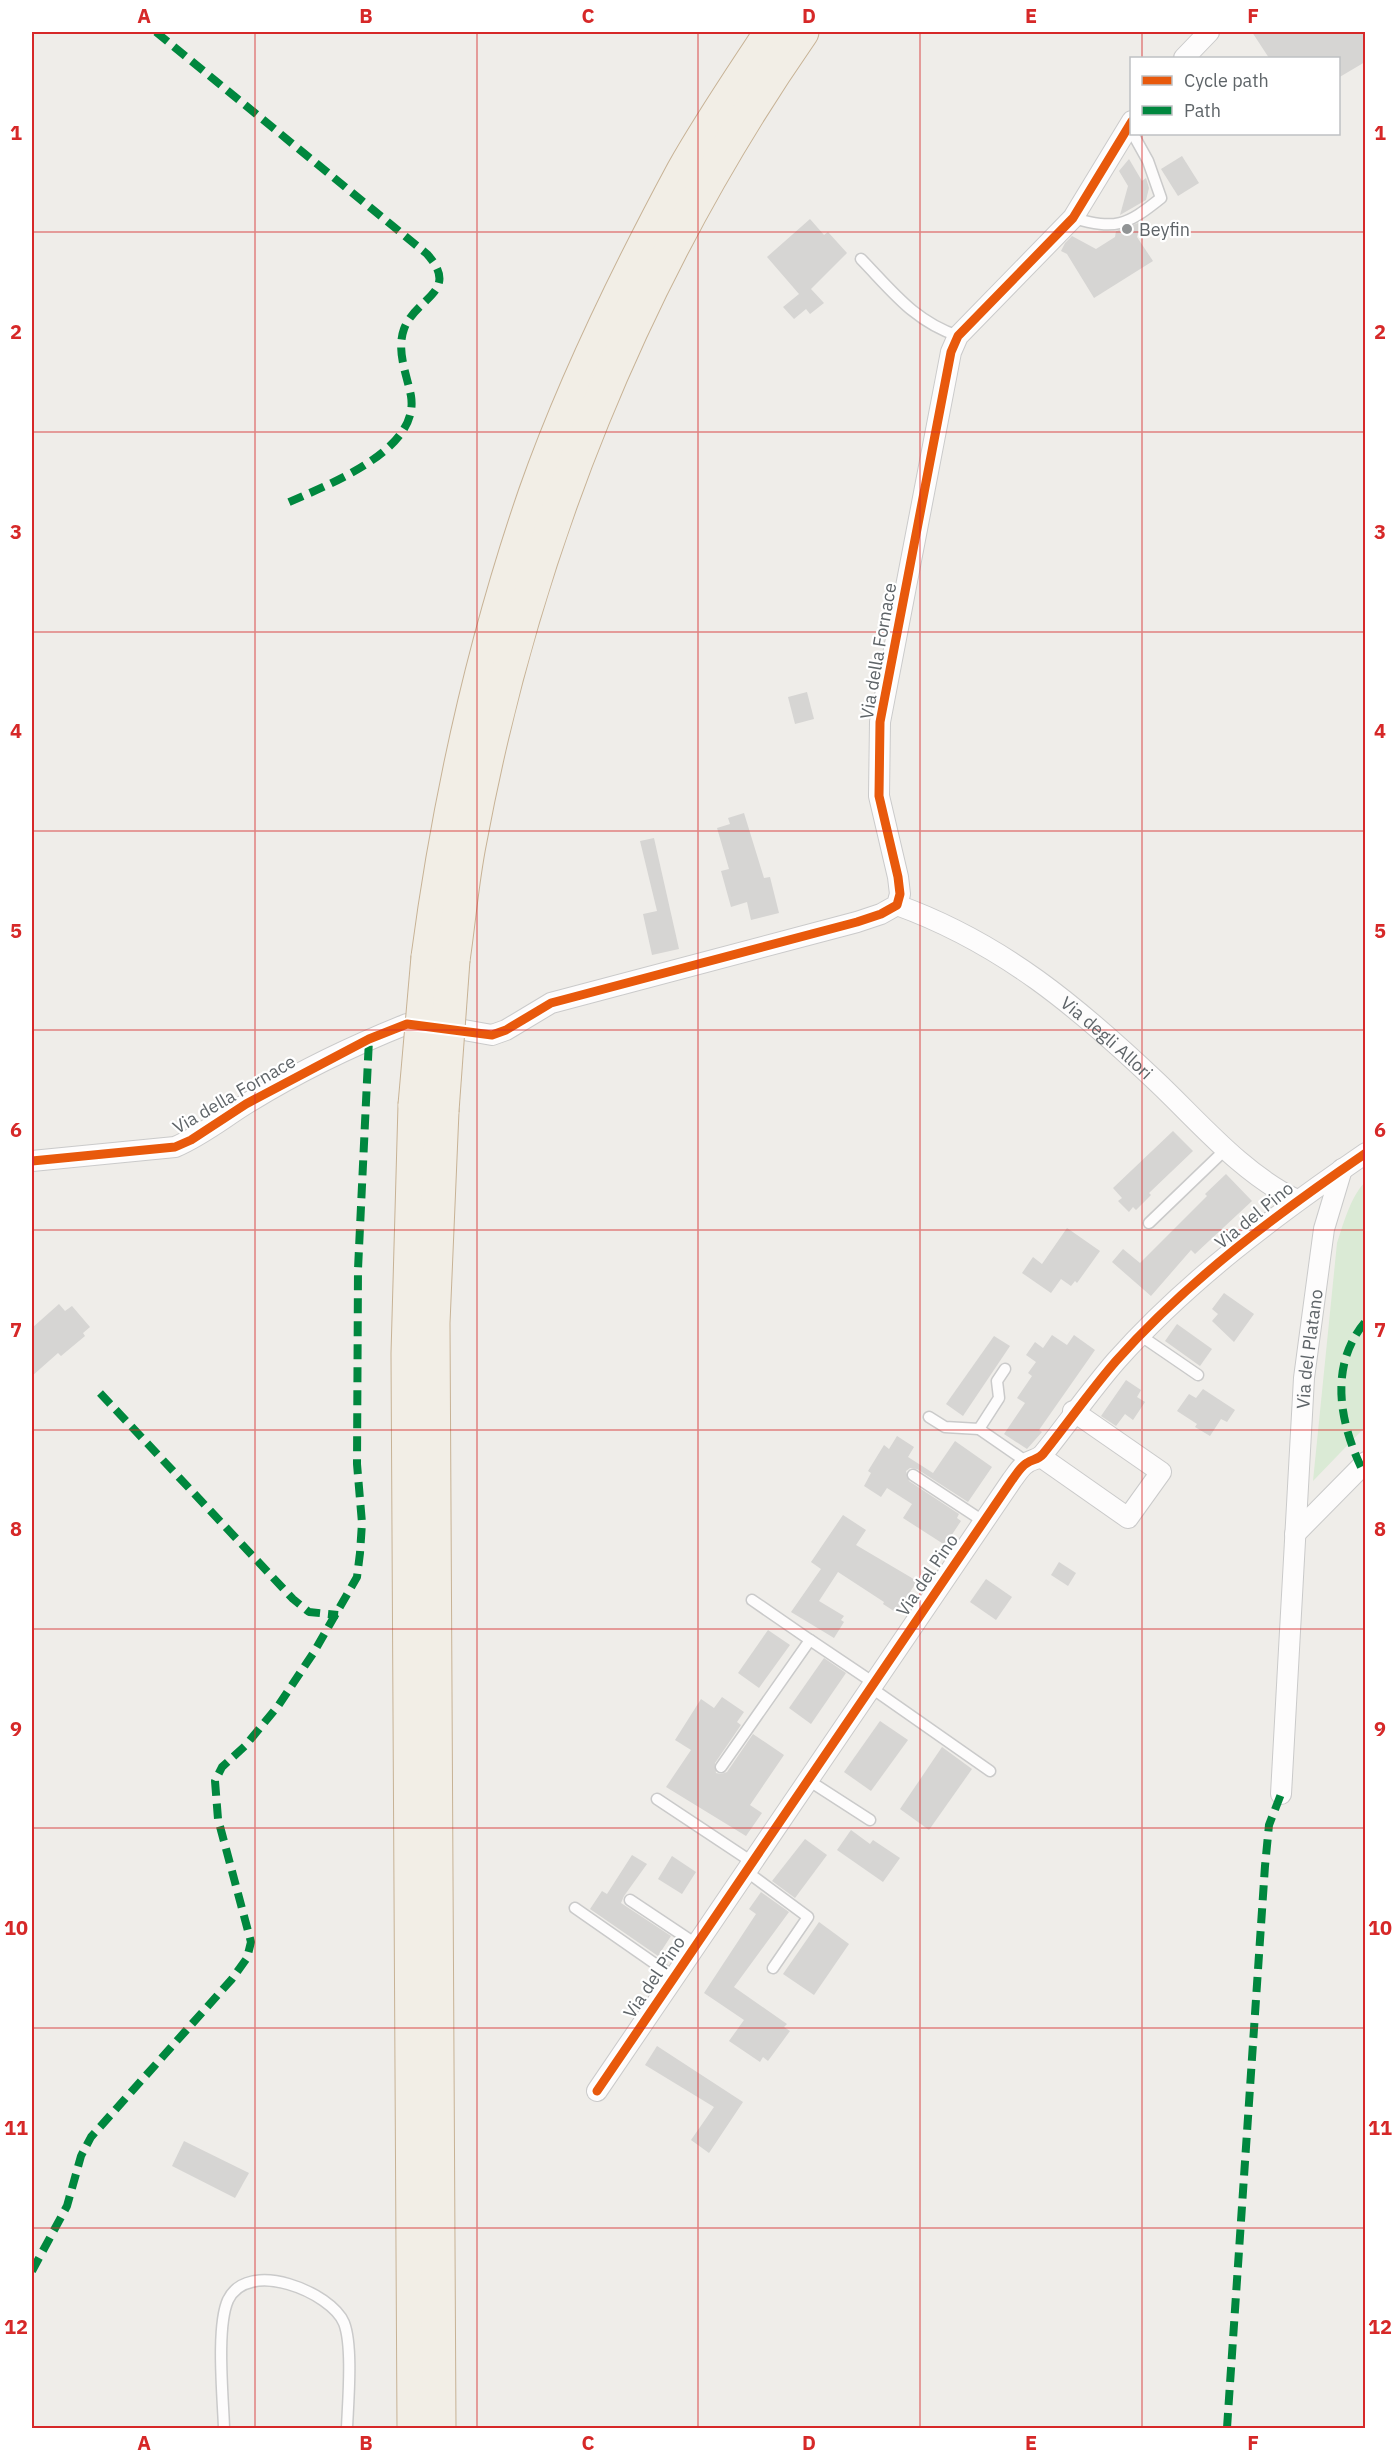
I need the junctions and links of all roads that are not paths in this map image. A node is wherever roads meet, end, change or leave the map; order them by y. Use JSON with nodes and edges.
{"nodes":[{"id":1,"x":771,"y":32,"type":"edge"},
{"id":2,"x":802,"y":32,"type":"edge"},
{"id":3,"x":1209,"y":32,"type":"edge"},
{"id":4,"x":1185,"y":57,"type":"edge"},
{"id":5,"x":1130,"y":129,"type":"edge"},
{"id":6,"x":1135,"y":135,"type":"edge"},
{"id":7,"x":1072,"y":218,"type":"junction"},
{"id":8,"x":861,"y":259,"type":"dead end"},
{"id":9,"x":958,"y":336,"type":"junction"},
{"id":10,"x":897,"y":905,"type":"junction"},
{"id":11,"x":441,"y":958,"type":"junction"},
{"id":12,"x":407,"y":1024,"type":"dead end"},
{"id":13,"x":464,"y":1030,"type":"dead end"},
{"id":14,"x":428,"y":1108,"type":"junction"},
{"id":15,"x":1227,"y":1148,"type":"junction"},
{"id":16,"x":1365,"y":1153,"type":"edge"},
{"id":17,"x":32,"y":1161,"type":"edge"},
{"id":18,"x":1342,"y":1169,"type":"junction"},
{"id":19,"x":1297,"y":1200,"type":"junction"},
{"id":20,"x":1149,"y":1223,"type":"dead end"},
{"id":21,"x":1141,"y":1336,"type":"junction"},
{"id":22,"x":1005,"y":1369,"type":"dead end"},
{"id":23,"x":1198,"y":1375,"type":"dead end"},
{"id":24,"x":1073,"y":1411,"type":"junction"},
{"id":25,"x":929,"y":1417,"type":"dead end"},
{"id":26,"x":979,"y":1429,"type":"junction"},
{"id":27,"x":1034,"y":1460,"type":"junction"},
{"id":28,"x":1365,"y":1462,"type":"edge"},
{"id":29,"x":913,"y":1475,"type":"dead end"},
{"id":30,"x":983,"y":1521,"type":"junction"},
{"id":31,"x":1295,"y":1534,"type":"junction"},
{"id":32,"x":752,"y":1600,"type":"dead end"},
{"id":33,"x":810,"y":1640,"type":"junction"},
{"id":34,"x":872,"y":1685,"type":"junction"},
{"id":35,"x":721,"y":1767,"type":"dead end"},
{"id":36,"x":990,"y":1771,"type":"dead end"},
{"id":37,"x":808,"y":1779,"type":"junction"},
{"id":38,"x":1281,"y":1794,"type":"dead end"},
{"id":39,"x":657,"y":1799,"type":"dead end"},
{"id":40,"x":870,"y":1820,"type":"dead end"},
{"id":41,"x":749,"y":1867,"type":"junction"},
{"id":42,"x":630,"y":1900,"type":"dead end"},
{"id":43,"x":575,"y":1908,"type":"dead end"},
{"id":44,"x":696,"y":1944,"type":"junction"},
{"id":45,"x":772,"y":1968,"type":"dead end"},
{"id":46,"x":674,"y":1977,"type":"junction"},
{"id":47,"x":597,"y":2091,"type":"dead end"},
{"id":48,"x":437,"y":2214,"type":"junction"},
{"id":49,"x":449,"y":2260,"type":"dead end"},
{"id":50,"x":414,"y":2360,"type":"junction"},
{"id":51,"x":224,"y":2428,"type":"edge"},
{"id":52,"x":348,"y":2428,"type":"edge"},
{"id":53,"x":403,"y":2428,"type":"edge"},
{"id":54,"x":414,"y":2428,"type":"edge"},
{"id":55,"x":439,"y":2428,"type":"edge"}],
"edges":[{"from":1,"to":11,"type":"highway"},
{"from":2,"to":11,"type":"highway"},
{"from":3,"to":4,"type":"street"},
{"from":5,"to":7,"type":"street","name":"Via della Fornace"},
{"from":6,"to":7,"type":"lane"},
{"from":7,"to":9,"type":"street","name":"Via della Fornace"},
{"from":8,"to":9,"type":"lane"},
{"from":9,"to":10,"type":"street","name":"Via della Fornace"},
{"from":10,"to":13,"type":"street"},
{"from":10,"to":15,"type":"street","name":"Via degli Allori"},
{"from":11,"to":14,"type":"highway","bridge":true},
{"from":12,"to":17,"type":"street","name":"Via della Fornace"},
{"from":14,"to":48,"type":"highway"},
{"from":14,"to":50,"type":"highway"},
{"from":15,"to":19,"type":"street","name":"Via degli Allori"},
{"from":15,"to":20,"type":"lane"},
{"from":16,"to":18,"type":"street","name":"Via del Pino"},
{"from":18,"to":19,"type":"street","name":"Via del Pino"},
{"from":18,"to":31,"type":"street","name":"Via del Platano"},
{"from":19,"to":21,"type":"street","name":"Via del Pino"},
{"from":21,"to":23,"type":"lane"},
{"from":21,"to":24,"type":"street","name":"Via del Pino"},
{"from":22,"to":26,"type":"lane"},
{"from":24,"to":27,"type":"street","name":"Via del Pino"},
{"from":24,"to":27,"type":"street"},
{"from":25,"to":26,"type":"lane"},
{"from":26,"to":27,"type":"lane"},
{"from":27,"to":30,"type":"street","name":"Via del Pino"},
{"from":28,"to":31,"type":"street"},
{"from":29,"to":30,"type":"lane"},
{"from":30,"to":34,"type":"street","name":"Via del Pino"},
{"from":31,"to":38,"type":"street","name":"Via del Platano"},
{"from":32,"to":33,"type":"lane"},
{"from":33,"to":34,"type":"lane"},
{"from":33,"to":35,"type":"lane"},
{"from":34,"to":36,"type":"lane"},
{"from":34,"to":37,"type":"street","name":"Via del Pino"},
{"from":37,"to":40,"type":"lane"},
{"from":37,"to":41,"type":"street","name":"Via del Pino"},
{"from":39,"to":41,"type":"lane"},
{"from":41,"to":44,"type":"street","name":"Via del Pino"},
{"from":41,"to":45,"type":"lane"},
{"from":42,"to":44,"type":"lane"},
{"from":43,"to":46,"type":"lane"},
{"from":44,"to":46,"type":"street","name":"Via del Pino"},
{"from":46,"to":47,"type":"street","name":"Via del Pino"},
{"from":48,"to":49,"type":"lane"},
{"from":48,"to":55,"type":"highway"},
{"from":50,"to":53,"type":"lane"},
{"from":50,"to":54,"type":"highway"},
{"from":51,"to":52,"type":"lane"}]}
